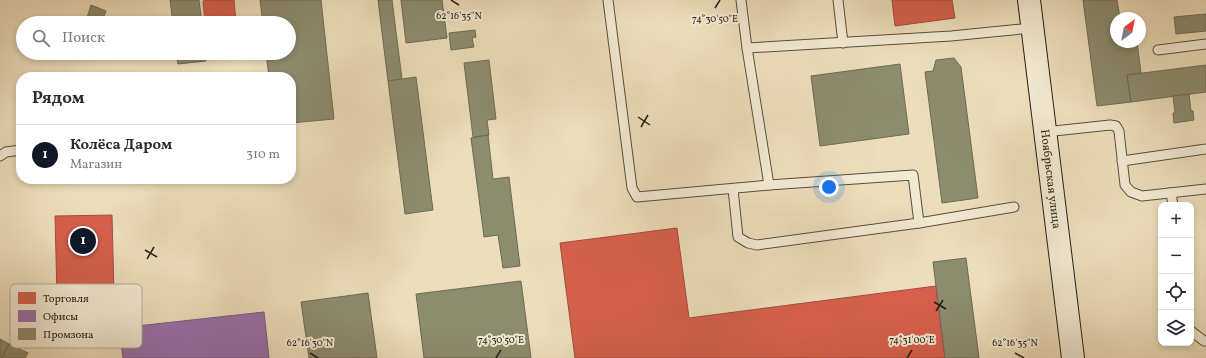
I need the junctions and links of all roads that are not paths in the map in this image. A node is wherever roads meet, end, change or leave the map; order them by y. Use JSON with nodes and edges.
{"nodes":[{"id":1,"x":608,"y":0,"type":"edge"},
{"id":2,"x":741,"y":0,"type":"edge"},
{"id":3,"x":838,"y":0,"type":"edge"},
{"id":4,"x":1029,"y":0,"type":"edge"},
{"id":5,"x":1032,"y":28,"type":"junction"},
{"id":6,"x":843,"y":43,"type":"junction"},
{"id":7,"x":1206,"y":44,"type":"edge"},
{"id":8,"x":747,"y":48,"type":"junction"},
{"id":9,"x":1158,"y":50,"type":"dead end"},
{"id":10,"x":1045,"y":132,"type":"junction"},
{"id":11,"x":1206,"y":149,"type":"edge"},
{"id":12,"x":16,"y":151,"type":"edge"},
{"id":13,"x":0,"y":156,"type":"edge"},
{"id":14,"x":1122,"y":161,"type":"junction"},
{"id":15,"x":769,"y":185,"type":"junction"},
{"id":16,"x":733,"y":189,"type":"junction"},
{"id":17,"x":1206,"y":189,"type":"edge"},
{"id":18,"x":1171,"y":193,"type":"junction"},
{"id":19,"x":1172,"y":202,"type":"edge"},
{"id":20,"x":1014,"y":207,"type":"dead end"},
{"id":21,"x":918,"y":223,"type":"junction"},
{"id":22,"x":1194,"y":334,"type":"edge"},
{"id":23,"x":1206,"y":341,"type":"edge"},
{"id":24,"x":1073,"y":358,"type":"edge"}],
"edges":[{"from":1,"to":16,"type":"lane"},
{"from":2,"to":8,"type":"lane"},
{"from":3,"to":6,"type":"lane"},
{"from":4,"to":5,"type":"main road","name":"Ноябрьская улица"},
{"from":5,"to":6,"type":"lane"},
{"from":5,"to":10,"type":"main road","name":"Ноябрьская улица"},
{"from":6,"to":8,"type":"lane"},
{"from":7,"to":9,"type":"lane"},
{"from":8,"to":15,"type":"lane"},
{"from":10,"to":14,"type":"lane"},
{"from":10,"to":24,"type":"main road","name":"Ноябрьская улица"},
{"from":11,"to":14,"type":"lane"},
{"from":12,"to":13,"type":"lane"},
{"from":14,"to":18,"type":"lane"},
{"from":15,"to":16,"type":"lane"},
{"from":15,"to":21,"type":"lane"},
{"from":16,"to":21,"type":"lane"},
{"from":17,"to":18,"type":"lane"},
{"from":18,"to":19,"type":"lane"},
{"from":20,"to":21,"type":"lane"},
{"from":22,"to":23,"type":"lane"}]}
